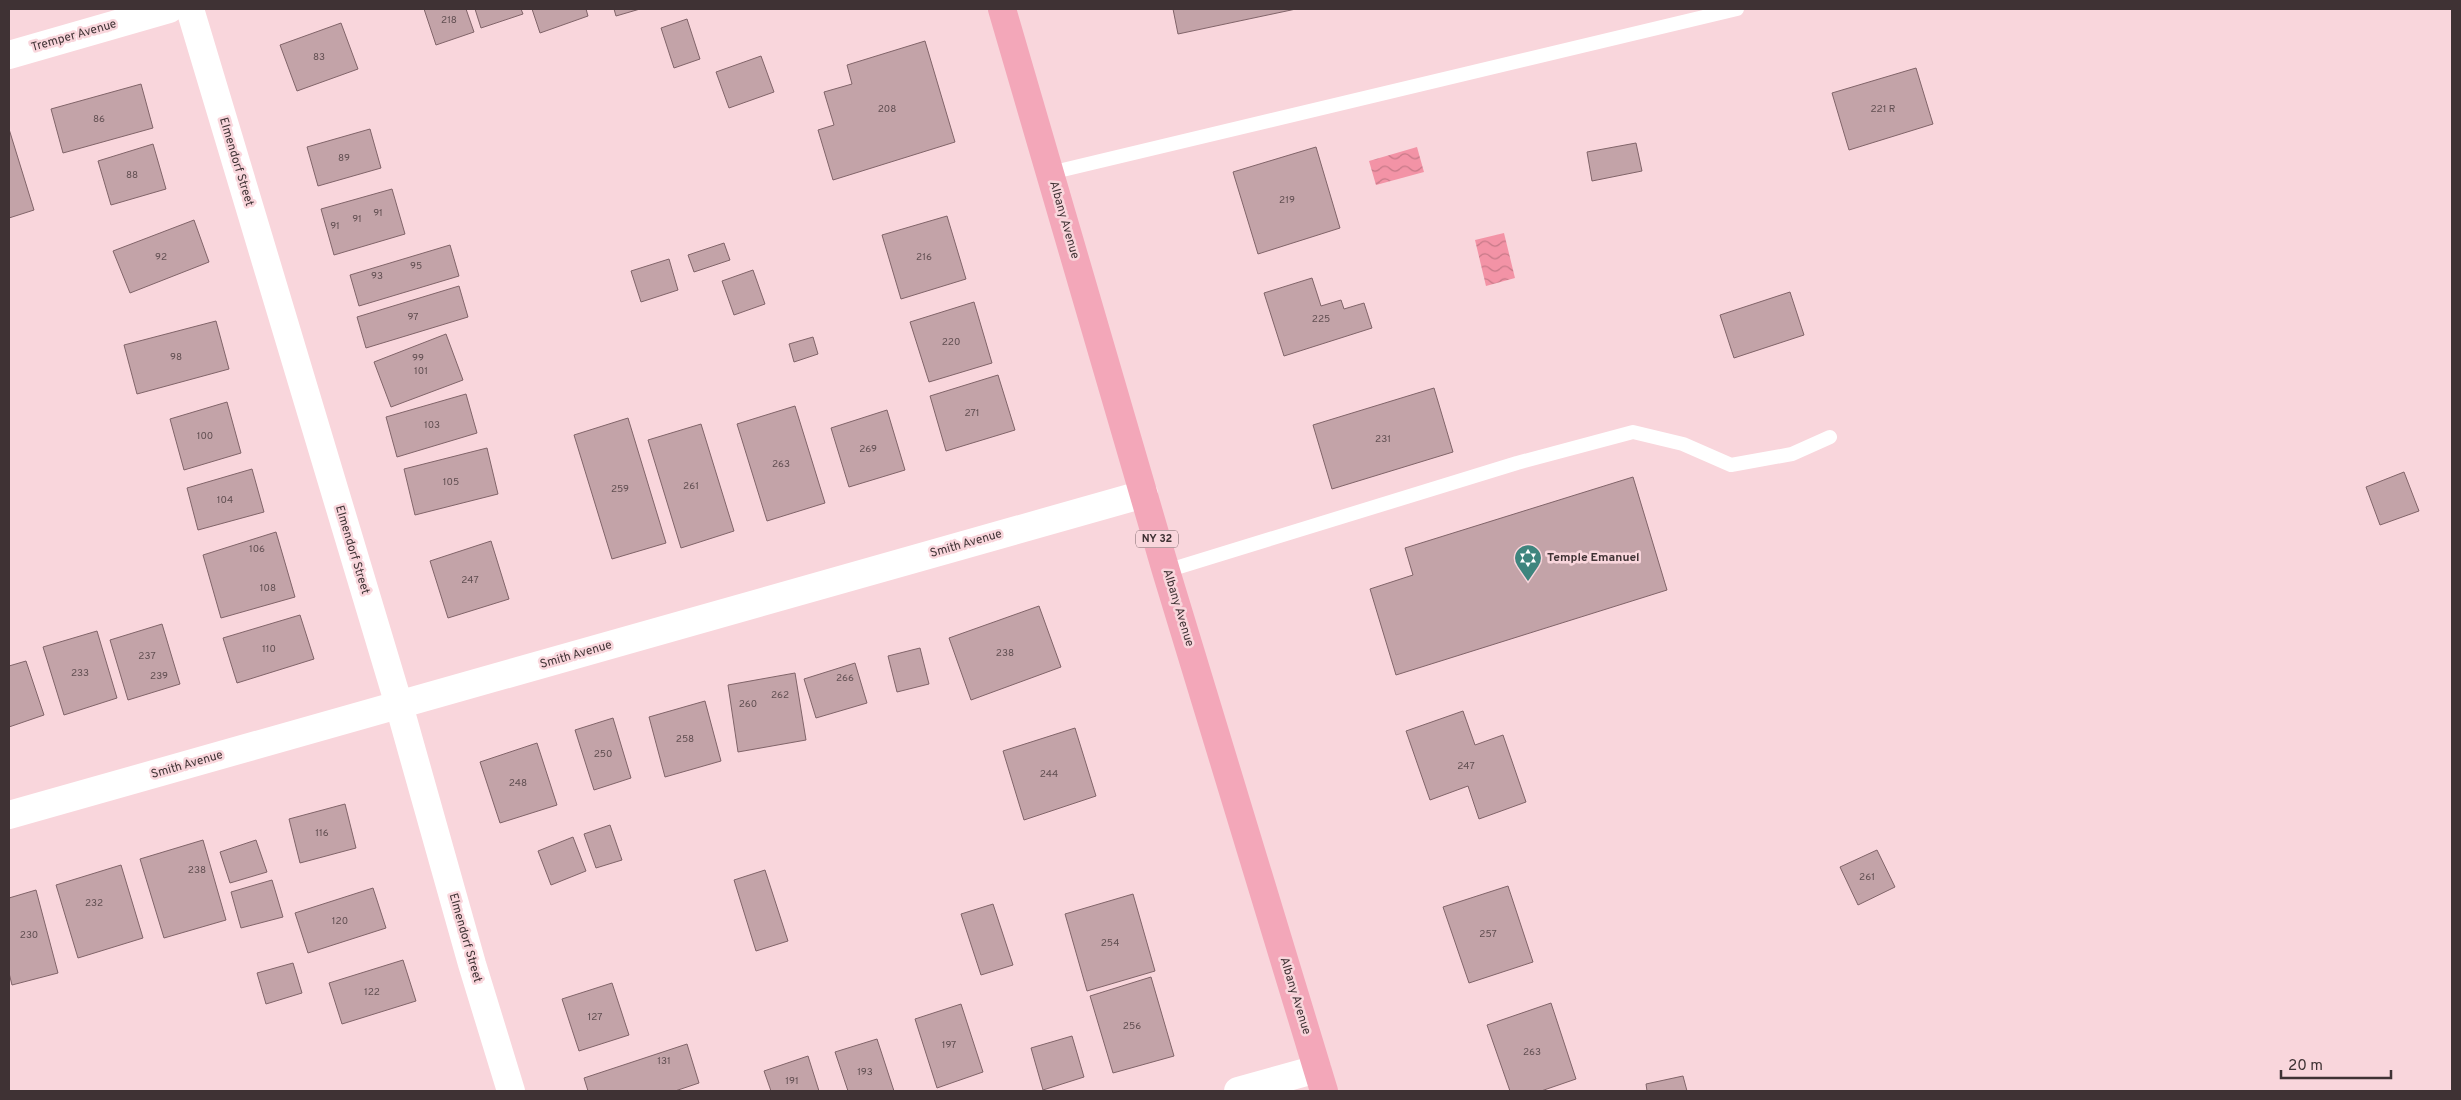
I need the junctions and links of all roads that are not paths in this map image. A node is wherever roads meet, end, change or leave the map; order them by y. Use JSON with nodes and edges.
{"nodes":[{"id":1,"x":169,"y":9,"type":"edge"},
{"id":2,"x":190,"y":9,"type":"edge"},
{"id":3,"x":1002,"y":9,"type":"edge"},
{"id":4,"x":1738,"y":9,"type":"edge"},
{"id":5,"x":9,"y":55,"type":"edge"},
{"id":6,"x":1050,"y":172,"type":"junction"},
{"id":7,"x":1830,"y":437,"type":"dead end"},
{"id":8,"x":1144,"y":494,"type":"junction"},
{"id":9,"x":1166,"y":571,"type":"junction"},
{"id":10,"x":399,"y":705,"type":"junction"},
{"id":11,"x":9,"y":815,"type":"edge"},
{"id":12,"x":1320,"y":1080,"type":"edge"},
{"id":13,"x":511,"y":1091,"type":"edge"},
{"id":14,"x":1238,"y":1091,"type":"edge"}],
"edges":[{"from":1,"to":5,"type":"street","name":"Tremper Avenue"},
{"from":2,"to":10,"type":"street","name":"Elmendorf Street"},
{"from":3,"to":6,"type":"main road","name":"Albany Avenue","number":"NY 32"},
{"from":4,"to":6,"type":"lane"},
{"from":6,"to":8,"type":"main road","name":"Albany Avenue","number":"NY 32"},
{"from":7,"to":9,"type":"lane"},
{"from":8,"to":9,"type":"main road","name":"Albany Avenue","number":"NY 32"},
{"from":8,"to":10,"type":"street","name":"Smith Avenue"},
{"from":9,"to":12,"type":"main road","name":"Albany Avenue","number":"NY 32"},
{"from":10,"to":11,"type":"street","name":"Smith Avenue"},
{"from":10,"to":13,"type":"street","name":"Elmendorf Street"},
{"from":12,"to":14,"type":"street"}]}
